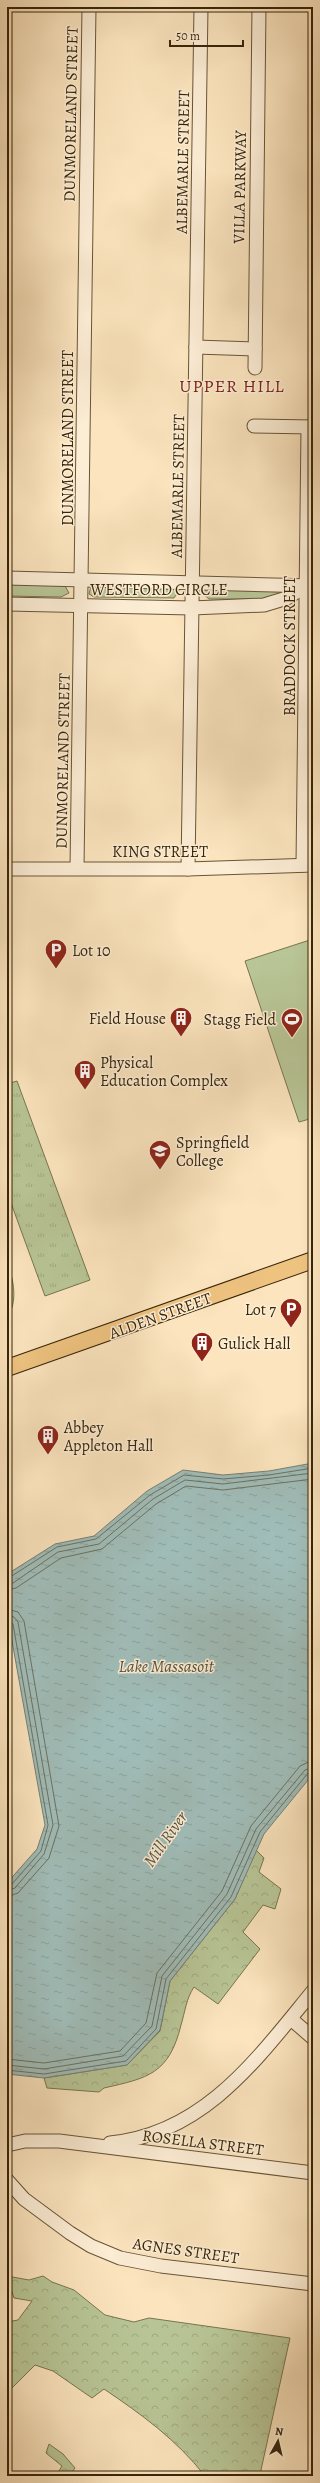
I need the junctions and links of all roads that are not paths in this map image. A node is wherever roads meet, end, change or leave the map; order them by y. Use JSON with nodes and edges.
{"nodes":[{"id":1,"x":89,"y":7,"type":"edge"},
{"id":2,"x":201,"y":7,"type":"edge"},
{"id":3,"x":260,"y":7,"type":"edge"},
{"id":4,"x":196,"y":347,"type":"junction"},
{"id":5,"x":255,"y":349,"type":"junction"},
{"id":6,"x":255,"y":368,"type":"dead end"},
{"id":7,"x":254,"y":426,"type":"dead end"},
{"id":8,"x":311,"y":427,"type":"edge"},
{"id":9,"x":7,"y":578,"type":"edge"},
{"id":10,"x":82,"y":580,"type":"junction"},
{"id":11,"x":193,"y":583,"type":"junction"},
{"id":12,"x":309,"y":586,"type":"edge"},
{"id":13,"x":7,"y":604,"type":"edge"},
{"id":14,"x":82,"y":606,"type":"junction"},
{"id":15,"x":192,"y":608,"type":"junction"},
{"id":16,"x":308,"y":865,"type":"edge"},
{"id":17,"x":77,"y":868,"type":"junction"},
{"id":18,"x":7,"y":869,"type":"edge"},
{"id":19,"x":188,"y":869,"type":"junction"},
{"id":20,"x":313,"y":1260,"type":"edge"},
{"id":21,"x":7,"y":1368,"type":"edge"},
{"id":22,"x":313,"y":1992,"type":"edge"},
{"id":23,"x":290,"y":2018,"type":"junction"},
{"id":24,"x":313,"y":2038,"type":"edge"},
{"id":25,"x":88,"y":2144,"type":"junction"},
{"id":26,"x":7,"y":2145,"type":"edge"},
{"id":27,"x":313,"y":2173,"type":"edge"},
{"id":28,"x":7,"y":2180,"type":"edge"},
{"id":29,"x":313,"y":2284,"type":"edge"}],
"edges":[{"from":1,"to":10,"type":"street","name":"DUNMORELAND STREET"},
{"from":2,"to":4,"type":"street","name":"ALBEMARLE STREET"},
{"from":3,"to":5,"type":"street","name":"VILLA PARKWAY"},
{"from":4,"to":5,"type":"street"},
{"from":4,"to":11,"type":"street","name":"ALBEMARLE STREET"},
{"from":5,"to":6,"type":"street","name":"VILLA PARKWAY"},
{"from":7,"to":8,"type":"street"},
{"from":8,"to":12,"type":"street","name":"BRADDOCK STREET"},
{"from":9,"to":10,"type":"street","name":"WESTFORD CIRCLE"},
{"from":10,"to":11,"type":"street","name":"WESTFORD CIRCLE"},
{"from":10,"to":14,"type":"street","name":"DUNMORELAND STREET"},
{"from":11,"to":12,"type":"street","name":"WESTFORD CIRCLE"},
{"from":11,"to":15,"type":"street","name":"ALBEMARLE STREET"},
{"from":12,"to":15,"type":"street","name":"WESTFORD CIRCLE"},
{"from":12,"to":16,"type":"street","name":"BRADDOCK STREET"},
{"from":13,"to":14,"type":"street","name":"WESTFORD CIRCLE"},
{"from":14,"to":15,"type":"street","name":"WESTFORD CIRCLE"},
{"from":14,"to":17,"type":"street","name":"DUNMORELAND STREET"},
{"from":15,"to":19,"type":"street","name":"ALBEMARLE STREET"},
{"from":16,"to":19,"type":"street","name":"KING STREET"},
{"from":17,"to":18,"type":"street","name":"KING STREET"},
{"from":17,"to":19,"type":"street","name":"KING STREET"},
{"from":20,"to":21,"type":"main road","name":"ALDEN STREET"},
{"from":22,"to":23,"type":"street"},
{"from":23,"to":24,"type":"street"},
{"from":23,"to":25,"type":"street"},
{"from":25,"to":26,"type":"street"},
{"from":25,"to":27,"type":"street","name":"ROSELLA STREET"},
{"from":28,"to":29,"type":"street","name":"AGNES STREET"}]}
